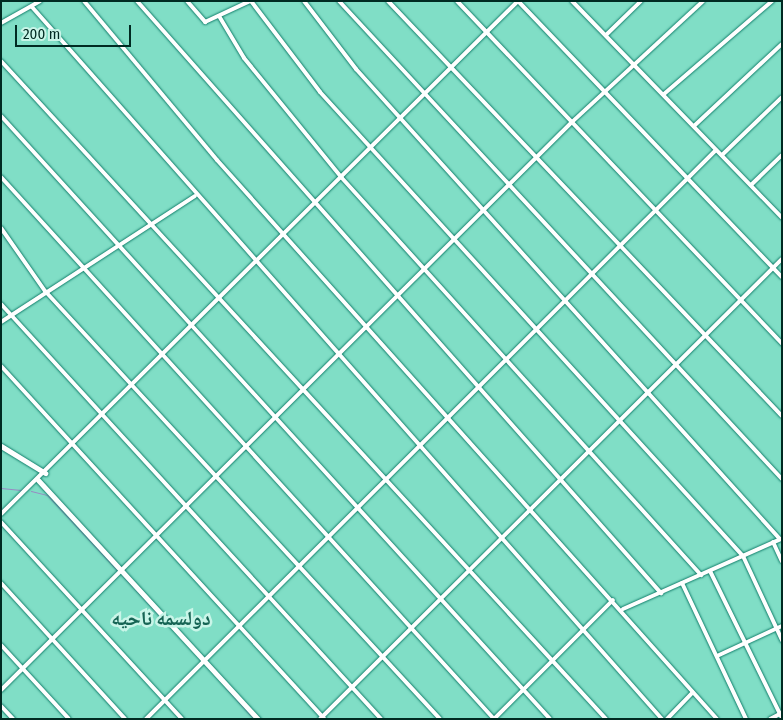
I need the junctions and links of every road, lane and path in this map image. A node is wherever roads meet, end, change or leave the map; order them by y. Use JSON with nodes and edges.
{"nodes":[{"id":1,"x":40,"y":1,"type":"edge"},
{"id":2,"x":84,"y":1,"type":"edge"},
{"id":3,"x":137,"y":1,"type":"edge"},
{"id":4,"x":187,"y":1,"type":"edge"},
{"id":5,"x":250,"y":1,"type":"edge"},
{"id":6,"x":304,"y":1,"type":"edge"},
{"id":7,"x":339,"y":1,"type":"edge"},
{"id":8,"x":388,"y":1,"type":"edge"},
{"id":9,"x":457,"y":1,"type":"edge"},
{"id":10,"x":518,"y":1,"type":"edge"},
{"id":11,"x":572,"y":1,"type":"edge"},
{"id":12,"x":641,"y":1,"type":"edge"},
{"id":13,"x":703,"y":1,"type":"edge"},
{"id":14,"x":772,"y":1,"type":"edge"},
{"id":15,"x":32,"y":7,"type":"junction"},
{"id":16,"x":219,"y":16,"type":"junction"},
{"id":17,"x":1,"y":23,"type":"edge"},
{"id":18,"x":487,"y":33,"type":"junction"},
{"id":19,"x":606,"y":35,"type":"junction"},
{"id":20,"x":782,"y":44,"type":"edge"},
{"id":21,"x":1,"y":61,"type":"edge"},
{"id":22,"x":633,"y":63,"type":"junction"},
{"id":23,"x":451,"y":68,"type":"junction"},
{"id":24,"x":604,"y":92,"type":"junction"},
{"id":25,"x":664,"y":94,"type":"junction"},
{"id":26,"x":425,"y":95,"type":"junction"},
{"id":27,"x":782,"y":97,"type":"edge"},
{"id":28,"x":1,"y":116,"type":"edge"},
{"id":29,"x":401,"y":119,"type":"junction"},
{"id":30,"x":572,"y":122,"type":"junction"},
{"id":31,"x":694,"y":126,"type":"junction"},
{"id":32,"x":370,"y":148,"type":"junction"},
{"id":33,"x":716,"y":150,"type":"junction"},
{"id":34,"x":782,"y":155,"type":"edge"},
{"id":35,"x":722,"y":156,"type":"junction"},
{"id":36,"x":536,"y":158,"type":"junction"},
{"id":37,"x":1,"y":177,"type":"edge"},
{"id":38,"x":341,"y":177,"type":"junction"},
{"id":39,"x":688,"y":180,"type":"junction"},
{"id":40,"x":751,"y":185,"type":"junction"},
{"id":41,"x":508,"y":186,"type":"junction"},
{"id":42,"x":195,"y":196,"type":"junction"},
{"id":43,"x":313,"y":205,"type":"junction"},
{"id":44,"x":483,"y":211,"type":"junction"},
{"id":45,"x":657,"y":211,"type":"junction"},
{"id":46,"x":781,"y":215,"type":"edge"},
{"id":47,"x":152,"y":226,"type":"junction"},
{"id":48,"x":1,"y":228,"type":"edge"},
{"id":49,"x":285,"y":233,"type":"junction"},
{"id":50,"x":453,"y":240,"type":"junction"},
{"id":51,"x":122,"y":245,"type":"junction"},
{"id":52,"x":621,"y":246,"type":"junction"},
{"id":53,"x":782,"y":259,"type":"edge"},
{"id":54,"x":255,"y":263,"type":"junction"},
{"id":55,"x":773,"y":268,"type":"junction"},
{"id":56,"x":83,"y":269,"type":"junction"},
{"id":57,"x":424,"y":269,"type":"junction"},
{"id":58,"x":592,"y":275,"type":"junction"},
{"id":59,"x":782,"y":278,"type":"edge"},
{"id":60,"x":45,"y":291,"type":"junction"},
{"id":61,"x":396,"y":297,"type":"junction"},
{"id":62,"x":219,"y":298,"type":"junction"},
{"id":63,"x":741,"y":300,"type":"junction"},
{"id":64,"x":565,"y":302,"type":"junction"},
{"id":65,"x":1,"y":304,"type":"edge"},
{"id":66,"x":11,"y":314,"type":"junction"},
{"id":67,"x":1,"y":322,"type":"edge"},
{"id":68,"x":192,"y":325,"type":"junction"},
{"id":69,"x":367,"y":326,"type":"junction"},
{"id":70,"x":535,"y":331,"type":"junction"},
{"id":71,"x":705,"y":336,"type":"junction"},
{"id":72,"x":782,"y":344,"type":"edge"},
{"id":73,"x":162,"y":355,"type":"junction"},
{"id":74,"x":338,"y":355,"type":"junction"},
{"id":75,"x":507,"y":359,"type":"junction"},
{"id":76,"x":676,"y":365,"type":"junction"},
{"id":77,"x":1,"y":366,"type":"edge"},
{"id":78,"x":132,"y":385,"type":"junction"},
{"id":79,"x":478,"y":388,"type":"junction"},
{"id":80,"x":303,"y":390,"type":"junction"},
{"id":81,"x":648,"y":394,"type":"junction"},
{"id":82,"x":102,"y":415,"type":"junction"},
{"id":83,"x":782,"y":416,"type":"edge"},
{"id":84,"x":276,"y":417,"type":"junction"},
{"id":85,"x":449,"y":418,"type":"junction"},
{"id":86,"x":619,"y":421,"type":"junction"},
{"id":87,"x":72,"y":444,"type":"junction"},
{"id":88,"x":1,"y":446,"type":"edge"},
{"id":89,"x":420,"y":446,"type":"junction"},
{"id":90,"x":246,"y":447,"type":"junction"},
{"id":91,"x":590,"y":451,"type":"junction"},
{"id":92,"x":45,"y":474,"type":"junction"},
{"id":93,"x":217,"y":476,"type":"junction"},
{"id":94,"x":782,"y":478,"type":"edge"},
{"id":95,"x":38,"y":480,"type":"junction"},
{"id":96,"x":386,"y":480,"type":"junction"},
{"id":97,"x":561,"y":480,"type":"junction"},
{"id":98,"x":187,"y":507,"type":"junction"},
{"id":99,"x":358,"y":508,"type":"junction"},
{"id":100,"x":532,"y":510,"type":"junction"},
{"id":101,"x":1,"y":514,"type":"edge"},
{"id":102,"x":1,"y":522,"type":"edge"},
{"id":103,"x":157,"y":536,"type":"junction"},
{"id":104,"x":329,"y":538,"type":"junction"},
{"id":105,"x":502,"y":539,"type":"junction"},
{"id":106,"x":781,"y":539,"type":"edge"},
{"id":107,"x":773,"y":542,"type":"junction"},
{"id":108,"x":743,"y":556,"type":"junction"},
{"id":109,"x":782,"y":561,"type":"edge"},
{"id":110,"x":300,"y":566,"type":"junction"},
{"id":111,"x":123,"y":570,"type":"junction"},
{"id":112,"x":710,"y":570,"type":"junction"},
{"id":113,"x":470,"y":571,"type":"junction"},
{"id":114,"x":701,"y":574,"type":"junction"},
{"id":115,"x":1,"y":583,"type":"edge"},
{"id":116,"x":682,"y":583,"type":"junction"},
{"id":117,"x":661,"y":592,"type":"junction"},
{"id":118,"x":269,"y":597,"type":"junction"},
{"id":119,"x":442,"y":599,"type":"junction"},
{"id":120,"x":613,"y":600,"type":"junction"},
{"id":121,"x":80,"y":610,"type":"junction"},
{"id":122,"x":623,"y":610,"type":"junction"},
{"id":123,"x":239,"y":626,"type":"junction"},
{"id":124,"x":782,"y":626,"type":"edge"},
{"id":125,"x":582,"y":628,"type":"junction"},
{"id":126,"x":776,"y":628,"type":"junction"},
{"id":127,"x":412,"y":629,"type":"junction"},
{"id":128,"x":53,"y":638,"type":"junction"},
{"id":129,"x":782,"y":640,"type":"edge"},
{"id":130,"x":745,"y":643,"type":"junction"},
{"id":131,"x":1,"y":644,"type":"edge"},
{"id":132,"x":716,"y":656,"type":"junction"},
{"id":133,"x":383,"y":657,"type":"junction"},
{"id":134,"x":205,"y":660,"type":"junction"},
{"id":135,"x":552,"y":661,"type":"junction"},
{"id":136,"x":23,"y":669,"type":"junction"},
{"id":137,"x":352,"y":688,"type":"junction"},
{"id":138,"x":1,"y":690,"type":"edge"},
{"id":139,"x":524,"y":690,"type":"junction"},
{"id":140,"x":693,"y":692,"type":"junction"},
{"id":141,"x":165,"y":700,"type":"junction"},
{"id":142,"x":1,"y":706,"type":"edge"},
{"id":143,"x":781,"y":715,"type":"edge"},
{"id":144,"x":322,"y":718,"type":"edge"},
{"id":145,"x":13,"y":719,"type":"edge"},
{"id":146,"x":69,"y":719,"type":"edge"},
{"id":147,"x":124,"y":719,"type":"edge"},
{"id":148,"x":146,"y":719,"type":"edge"},
{"id":149,"x":182,"y":719,"type":"edge"},
{"id":150,"x":258,"y":719,"type":"edge"},
{"id":151,"x":381,"y":719,"type":"edge"},
{"id":152,"x":440,"y":719,"type":"edge"},
{"id":153,"x":494,"y":719,"type":"edge"},
{"id":154,"x":550,"y":719,"type":"edge"},
{"id":155,"x":606,"y":719,"type":"edge"},
{"id":156,"x":662,"y":719,"type":"edge"},
{"id":157,"x":667,"y":719,"type":"edge"},
{"id":158,"x":717,"y":719,"type":"edge"},
{"id":159,"x":746,"y":719,"type":"edge"},
{"id":160,"x":770,"y":719,"type":"edge"}],
"edges":[{"from":1,"to":15,"type":"street"},
{"from":2,"to":49,"type":"street"},
{"from":3,"to":43,"type":"street"},
{"from":4,"to":16,"type":"street"},
{"from":5,"to":16,"type":"street"},
{"from":5,"to":32,"type":"street"},
{"from":6,"to":29,"type":"street"},
{"from":7,"to":26,"type":"street"},
{"from":8,"to":23,"type":"street"},
{"from":9,"to":18,"type":"street"},
{"from":10,"to":18,"type":"street"},
{"from":10,"to":24,"type":"street"},
{"from":11,"to":19,"type":"street"},
{"from":12,"to":19,"type":"street"},
{"from":13,"to":22,"type":"street"},
{"from":14,"to":25,"type":"street"},
{"from":15,"to":17,"type":"street"},
{"from":15,"to":42,"type":"street"},
{"from":16,"to":38,"type":"street"},
{"from":18,"to":23,"type":"street"},
{"from":18,"to":30,"type":"street"},
{"from":19,"to":22,"type":"street"},
{"from":20,"to":31,"type":"street"},
{"from":21,"to":47,"type":"street"},
{"from":22,"to":24,"type":"street"},
{"from":22,"to":25,"type":"street"},
{"from":23,"to":26,"type":"street"},
{"from":23,"to":36,"type":"street"},
{"from":24,"to":30,"type":"street"},
{"from":24,"to":39,"type":"street"},
{"from":25,"to":31,"type":"street"},
{"from":26,"to":29,"type":"street"},
{"from":26,"to":41,"type":"street"},
{"from":27,"to":35,"type":"street"},
{"from":28,"to":51,"type":"street"},
{"from":29,"to":32,"type":"street"},
{"from":29,"to":44,"type":"street"},
{"from":30,"to":36,"type":"street"},
{"from":30,"to":45,"type":"street"},
{"from":31,"to":33,"type":"street"},
{"from":32,"to":38,"type":"street"},
{"from":32,"to":50,"type":"street"},
{"from":33,"to":35,"type":"street"},
{"from":33,"to":39,"type":"street"},
{"from":34,"to":40,"type":"street"},
{"from":35,"to":40,"type":"street"},
{"from":36,"to":41,"type":"street"},
{"from":36,"to":52,"type":"street"},
{"from":37,"to":56,"type":"street"},
{"from":38,"to":43,"type":"street"},
{"from":38,"to":57,"type":"street"},
{"from":39,"to":45,"type":"street"},
{"from":39,"to":55,"type":"street"},
{"from":40,"to":46,"type":"street"},
{"from":41,"to":44,"type":"street"},
{"from":41,"to":58,"type":"street"},
{"from":42,"to":47,"type":"street"},
{"from":42,"to":54,"type":"street"},
{"from":43,"to":49,"type":"street"},
{"from":43,"to":61,"type":"street"},
{"from":44,"to":50,"type":"street"},
{"from":44,"to":64,"type":"street"},
{"from":45,"to":52,"type":"street"},
{"from":45,"to":63,"type":"street"},
{"from":47,"to":51,"type":"street"},
{"from":47,"to":62,"type":"street"},
{"from":48,"to":60,"type":"street"},
{"from":49,"to":54,"type":"street"},
{"from":49,"to":69,"type":"street"},
{"from":50,"to":57,"type":"street"},
{"from":50,"to":70,"type":"street"},
{"from":51,"to":56,"type":"street"},
{"from":51,"to":68,"type":"street"},
{"from":52,"to":58,"type":"street"},
{"from":52,"to":71,"type":"street"},
{"from":53,"to":55,"type":"street"},
{"from":54,"to":62,"type":"street"},
{"from":54,"to":74,"type":"street"},
{"from":55,"to":59,"type":"street"},
{"from":55,"to":63,"type":"street"},
{"from":56,"to":60,"type":"street"},
{"from":56,"to":73,"type":"street"},
{"from":57,"to":61,"type":"street"},
{"from":57,"to":75,"type":"street"},
{"from":58,"to":64,"type":"street"},
{"from":58,"to":76,"type":"street"},
{"from":60,"to":66,"type":"street"},
{"from":60,"to":78,"type":"street"},
{"from":61,"to":69,"type":"street"},
{"from":61,"to":79,"type":"street"},
{"from":62,"to":68,"type":"street"},
{"from":62,"to":80,"type":"street"},
{"from":63,"to":71,"type":"street"},
{"from":63,"to":72,"type":"street"},
{"from":64,"to":70,"type":"street"},
{"from":64,"to":81,"type":"street"},
{"from":65,"to":66,"type":"street"},
{"from":66,"to":67,"type":"street"},
{"from":66,"to":82,"type":"street"},
{"from":68,"to":73,"type":"street"},
{"from":68,"to":84,"type":"street"},
{"from":69,"to":74,"type":"street"},
{"from":69,"to":85,"type":"street"},
{"from":70,"to":75,"type":"street"},
{"from":70,"to":86,"type":"street"},
{"from":71,"to":76,"type":"street"},
{"from":71,"to":83,"type":"street"},
{"from":73,"to":78,"type":"street"},
{"from":73,"to":90,"type":"street"},
{"from":74,"to":80,"type":"street"},
{"from":74,"to":89,"type":"street"},
{"from":75,"to":79,"type":"street"},
{"from":75,"to":91,"type":"street"},
{"from":76,"to":81,"type":"street"},
{"from":76,"to":94,"type":"street"},
{"from":77,"to":87,"type":"street"},
{"from":78,"to":82,"type":"street"},
{"from":78,"to":93,"type":"street"},
{"from":79,"to":85,"type":"street"},
{"from":79,"to":97,"type":"street"},
{"from":80,"to":84,"type":"street"},
{"from":80,"to":96,"type":"street"},
{"from":81,"to":86,"type":"street"},
{"from":81,"to":106,"type":"street"},
{"from":82,"to":87,"type":"street"},
{"from":82,"to":98,"type":"street"},
{"from":84,"to":90,"type":"street"},
{"from":84,"to":99,"type":"street"},
{"from":85,"to":89,"type":"street"},
{"from":85,"to":100,"type":"street"},
{"from":86,"to":91,"type":"street"},
{"from":86,"to":108,"type":"street"},
{"from":87,"to":92,"type":"street"},
{"from":87,"to":103,"type":"street"},
{"from":88,"to":92,"type":"street"},
{"from":89,"to":96,"type":"street"},
{"from":89,"to":105,"type":"street"},
{"from":90,"to":93,"type":"street"},
{"from":90,"to":104,"type":"street"},
{"from":91,"to":97,"type":"street"},
{"from":91,"to":114,"type":"street"},
{"from":92,"to":95,"type":"street"},
{"from":93,"to":98,"type":"street"},
{"from":93,"to":110,"type":"street"},
{"from":95,"to":101,"type":"street"},
{"from":95,"to":111,"type":"street"},
{"from":96,"to":99,"type":"street"},
{"from":96,"to":113,"type":"street"},
{"from":97,"to":100,"type":"street"},
{"from":97,"to":117,"type":"street"},
{"from":98,"to":103,"type":"street"},
{"from":98,"to":118,"type":"street"},
{"from":99,"to":104,"type":"street"},
{"from":99,"to":119,"type":"street"},
{"from":100,"to":105,"type":"street"},
{"from":100,"to":120,"type":"street"},
{"from":102,"to":121,"type":"street"},
{"from":103,"to":111,"type":"street"},
{"from":103,"to":123,"type":"street"},
{"from":104,"to":110,"type":"street"},
{"from":104,"to":127,"type":"street"},
{"from":105,"to":113,"type":"street"},
{"from":105,"to":125,"type":"street"},
{"from":106,"to":107,"type":"street"},
{"from":107,"to":108,"type":"street"},
{"from":107,"to":109,"type":"street"},
{"from":108,"to":112,"type":"street"},
{"from":108,"to":126,"type":"street"},
{"from":110,"to":118,"type":"street"},
{"from":110,"to":133,"type":"street"},
{"from":111,"to":121,"type":"street"},
{"from":111,"to":134,"type":"street"},
{"from":112,"to":114,"type":"street"},
{"from":112,"to":130,"type":"street"},
{"from":113,"to":119,"type":"street"},
{"from":113,"to":135,"type":"street"},
{"from":114,"to":116,"type":"street"},
{"from":115,"to":128,"type":"street"},
{"from":116,"to":117,"type":"street"},
{"from":116,"to":132,"type":"street"},
{"from":117,"to":122,"type":"street"},
{"from":118,"to":123,"type":"street"},
{"from":118,"to":137,"type":"street"},
{"from":119,"to":127,"type":"street"},
{"from":119,"to":139,"type":"street"},
{"from":120,"to":122,"type":"street"},
{"from":120,"to":125,"type":"street"},
{"from":121,"to":128,"type":"street"},
{"from":121,"to":141,"type":"street"},
{"from":122,"to":140,"type":"street"},
{"from":123,"to":134,"type":"street"},
{"from":123,"to":144,"type":"street"},
{"from":124,"to":126,"type":"street"},
{"from":125,"to":135,"type":"street"},
{"from":125,"to":156,"type":"street"},
{"from":126,"to":129,"type":"street"},
{"from":126,"to":130,"type":"street"},
{"from":127,"to":133,"type":"street"},
{"from":127,"to":153,"type":"street"},
{"from":128,"to":136,"type":"street"},
{"from":128,"to":147,"type":"street"},
{"from":130,"to":132,"type":"street"},
{"from":130,"to":143,"type":"street"},
{"from":131,"to":136,"type":"street"},
{"from":132,"to":159,"type":"street"},
{"from":133,"to":137,"type":"street"},
{"from":133,"to":152,"type":"street"},
{"from":134,"to":141,"type":"street"},
{"from":134,"to":150,"type":"street"},
{"from":135,"to":139,"type":"street"},
{"from":135,"to":155,"type":"street"},
{"from":136,"to":138,"type":"street"},
{"from":136,"to":146,"type":"street"},
{"from":137,"to":144,"type":"street"},
{"from":137,"to":151,"type":"street"},
{"from":139,"to":153,"type":"street"},
{"from":139,"to":154,"type":"street"},
{"from":140,"to":157,"type":"street"},
{"from":140,"to":158,"type":"street"},
{"from":141,"to":148,"type":"street"},
{"from":141,"to":149,"type":"street"},
{"from":142,"to":145,"type":"street"},
{"from":143,"to":160,"type":"street"}]}
